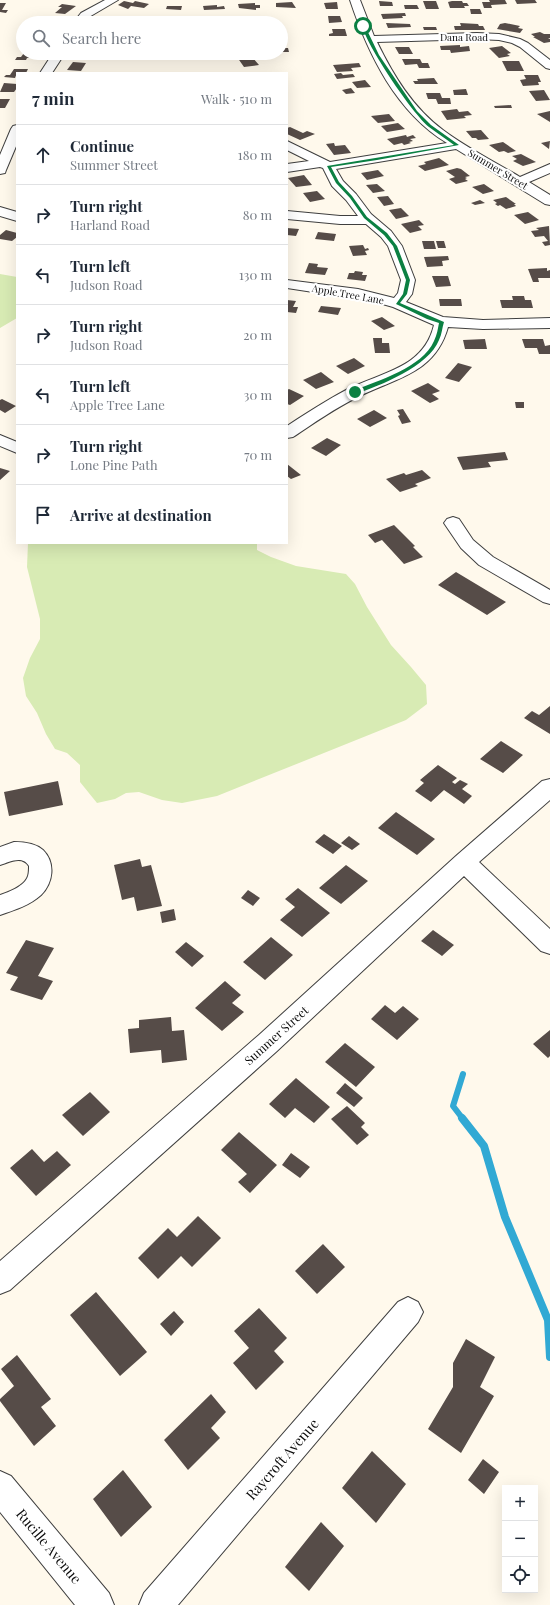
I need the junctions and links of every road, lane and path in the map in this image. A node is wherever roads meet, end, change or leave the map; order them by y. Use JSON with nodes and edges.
{"nodes":[{"id":1,"x":113,"y":0,"type":"edge"},
{"id":2,"x":355,"y":0,"type":"edge"},
{"id":3,"x":84,"y":16,"type":"edge"},
{"id":4,"x":369,"y":39,"type":"junction"},
{"id":5,"x":54,"y":60,"type":"edge"},
{"id":6,"x":550,"y":66,"type":"edge"},
{"id":7,"x":47,"y":72,"type":"edge"},
{"id":8,"x":16,"y":131,"type":"edge"},
{"id":9,"x":288,"y":145,"type":"edge"},
{"id":10,"x":458,"y":145,"type":"junction"},
{"id":11,"x":326,"y":164,"type":"junction"},
{"id":12,"x":288,"y":168,"type":"edge"},
{"id":13,"x":550,"y":168,"type":"edge"},
{"id":14,"x":0,"y":170,"type":"edge"},
{"id":15,"x":519,"y":182,"type":"junction"},
{"id":16,"x":550,"y":201,"type":"edge"},
{"id":17,"x":0,"y":211,"type":"edge"},
{"id":18,"x":288,"y":215,"type":"edge"},
{"id":19,"x":16,"y":217,"type":"edge"},
{"id":20,"x":371,"y":220,"type":"junction"},
{"id":21,"x":288,"y":284,"type":"edge"},
{"id":22,"x":398,"y":303,"type":"junction"},
{"id":23,"x":442,"y":322,"type":"junction"},
{"id":24,"x":550,"y":323,"type":"edge"},
{"id":25,"x":288,"y":432,"type":"edge"},
{"id":26,"x":0,"y":440,"type":"edge"},
{"id":27,"x":16,"y":448,"type":"edge"},
{"id":28,"x":453,"y":523,"type":"dead end"},
{"id":29,"x":550,"y":598,"type":"edge"},
{"id":30,"x":550,"y":787,"type":"edge"},
{"id":31,"x":0,"y":856,"type":"edge"},
{"id":32,"x":464,"y":862,"type":"junction"},
{"id":33,"x":0,"y":905,"type":"edge"},
{"id":34,"x":550,"y":944,"type":"edge"},
{"id":35,"x":0,"y":1280,"type":"edge"},
{"id":36,"x":408,"y":1312,"type":"dead end"},
{"id":37,"x":0,"y":1487,"type":"edge"},
{"id":38,"x":97,"y":1605,"type":"edge"},
{"id":39,"x":156,"y":1605,"type":"edge"}],
"edges":[{"from":1,"to":3,"type":"street"},
{"from":2,"to":4,"type":"street","name":"Summer Street"},
{"from":4,"to":6,"type":"street","name":"Dana Road"},
{"from":4,"to":10,"type":"street","name":"Summer Street"},
{"from":5,"to":7,"type":"street"},
{"from":8,"to":14,"type":"street"},
{"from":9,"to":11,"type":"street"},
{"from":10,"to":11,"type":"street"},
{"from":10,"to":15,"type":"street","name":"Summer Street"},
{"from":11,"to":12,"type":"street"},
{"from":11,"to":20,"type":"street"},
{"from":13,"to":15,"type":"street"},
{"from":15,"to":16,"type":"street","name":"Summer Street"},
{"from":17,"to":19,"type":"street"},
{"from":18,"to":20,"type":"street"},
{"from":20,"to":22,"type":"street"},
{"from":21,"to":22,"type":"street","name":"Apple Tree Lane"},
{"from":22,"to":23,"type":"street","name":"Apple Tree Lane"},
{"from":23,"to":24,"type":"street","name":"Apple Tree Lane"},
{"from":23,"to":25,"type":"street"},
{"from":26,"to":27,"type":"street"},
{"from":28,"to":29,"type":"street"},
{"from":30,"to":32,"type":"street","name":"Summer Street"},
{"from":31,"to":33,"type":"street"},
{"from":32,"to":34,"type":"street"},
{"from":32,"to":35,"type":"street","name":"Summer Street"},
{"from":36,"to":39,"type":"street","name":"Raycroft Avenue"},
{"from":37,"to":38,"type":"street","name":"Rucille Avenue"}]}
